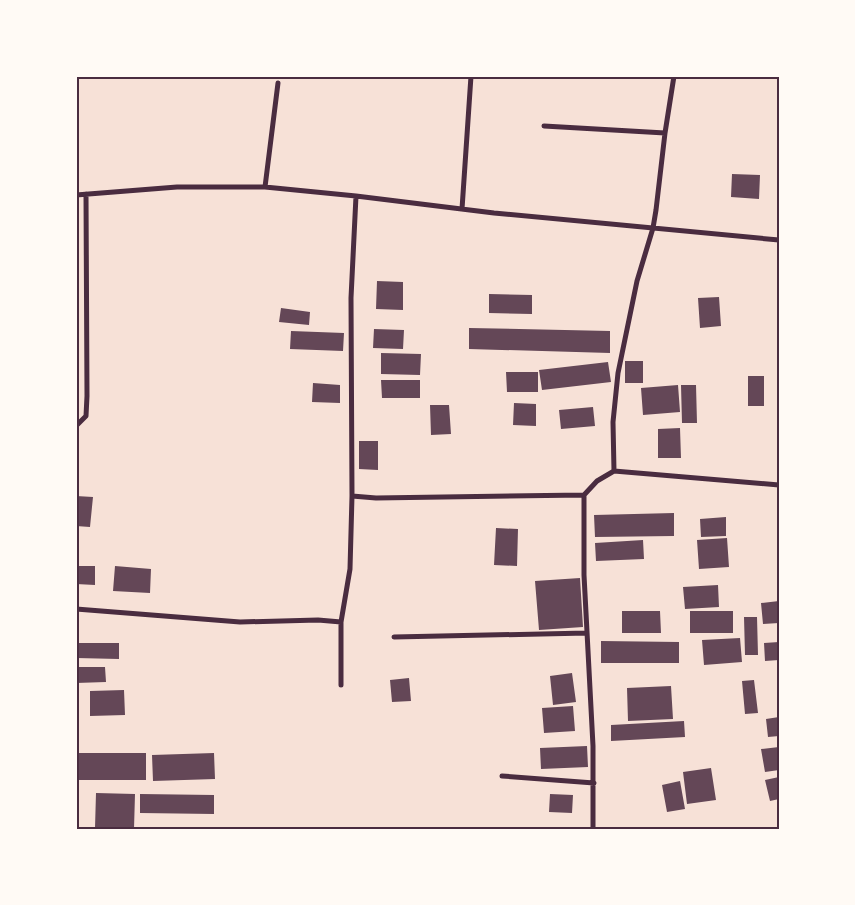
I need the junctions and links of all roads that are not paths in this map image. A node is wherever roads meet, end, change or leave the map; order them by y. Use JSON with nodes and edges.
{"nodes":[{"id":1,"x":471,"y":76,"type":"edge"},
{"id":2,"x":674,"y":76,"type":"edge"},
{"id":3,"x":278,"y":82,"type":"dead end"},
{"id":4,"x":544,"y":126,"type":"dead end"},
{"id":5,"x":665,"y":133,"type":"junction"},
{"id":6,"x":264,"y":187,"type":"junction"},
{"id":7,"x":86,"y":194,"type":"junction"},
{"id":8,"x":76,"y":195,"type":"edge"},
{"id":9,"x":356,"y":196,"type":"junction"},
{"id":10,"x":462,"y":209,"type":"junction"},
{"id":11,"x":653,"y":228,"type":"junction"},
{"id":12,"x":779,"y":240,"type":"edge"},
{"id":13,"x":76,"y":426,"type":"edge"},
{"id":14,"x":614,"y":471,"type":"junction"},
{"id":15,"x":779,"y":485,"type":"edge"},
{"id":16,"x":584,"y":495,"type":"junction"},
{"id":17,"x":352,"y":496,"type":"junction"},
{"id":18,"x":76,"y":609,"type":"edge"},
{"id":19,"x":340,"y":622,"type":"junction"},
{"id":20,"x":587,"y":633,"type":"junction"},
{"id":21,"x":394,"y":637,"type":"dead end"},
{"id":22,"x":341,"y":685,"type":"dead end"},
{"id":23,"x":502,"y":776,"type":"dead end"},
{"id":24,"x":594,"y":783,"type":"junction"},
{"id":25,"x":593,"y":829,"type":"edge"}],
"edges":[{"from":1,"to":10,"type":"street"},
{"from":2,"to":5,"type":"street"},
{"from":3,"to":6,"type":"street"},
{"from":4,"to":5,"type":"street"},
{"from":5,"to":11,"type":"street"},
{"from":6,"to":7,"type":"street"},
{"from":6,"to":9,"type":"street"},
{"from":7,"to":8,"type":"street"},
{"from":7,"to":13,"type":"street"},
{"from":9,"to":10,"type":"street"},
{"from":9,"to":17,"type":"street"},
{"from":10,"to":11,"type":"street"},
{"from":11,"to":12,"type":"street"},
{"from":11,"to":14,"type":"street"},
{"from":14,"to":15,"type":"street"},
{"from":14,"to":16,"type":"street"},
{"from":16,"to":17,"type":"street"},
{"from":16,"to":20,"type":"street"},
{"from":17,"to":19,"type":"street"},
{"from":18,"to":19,"type":"street"},
{"from":19,"to":22,"type":"street"},
{"from":20,"to":21,"type":"street"},
{"from":20,"to":24,"type":"street"},
{"from":23,"to":24,"type":"street"},
{"from":24,"to":25,"type":"street"}]}
